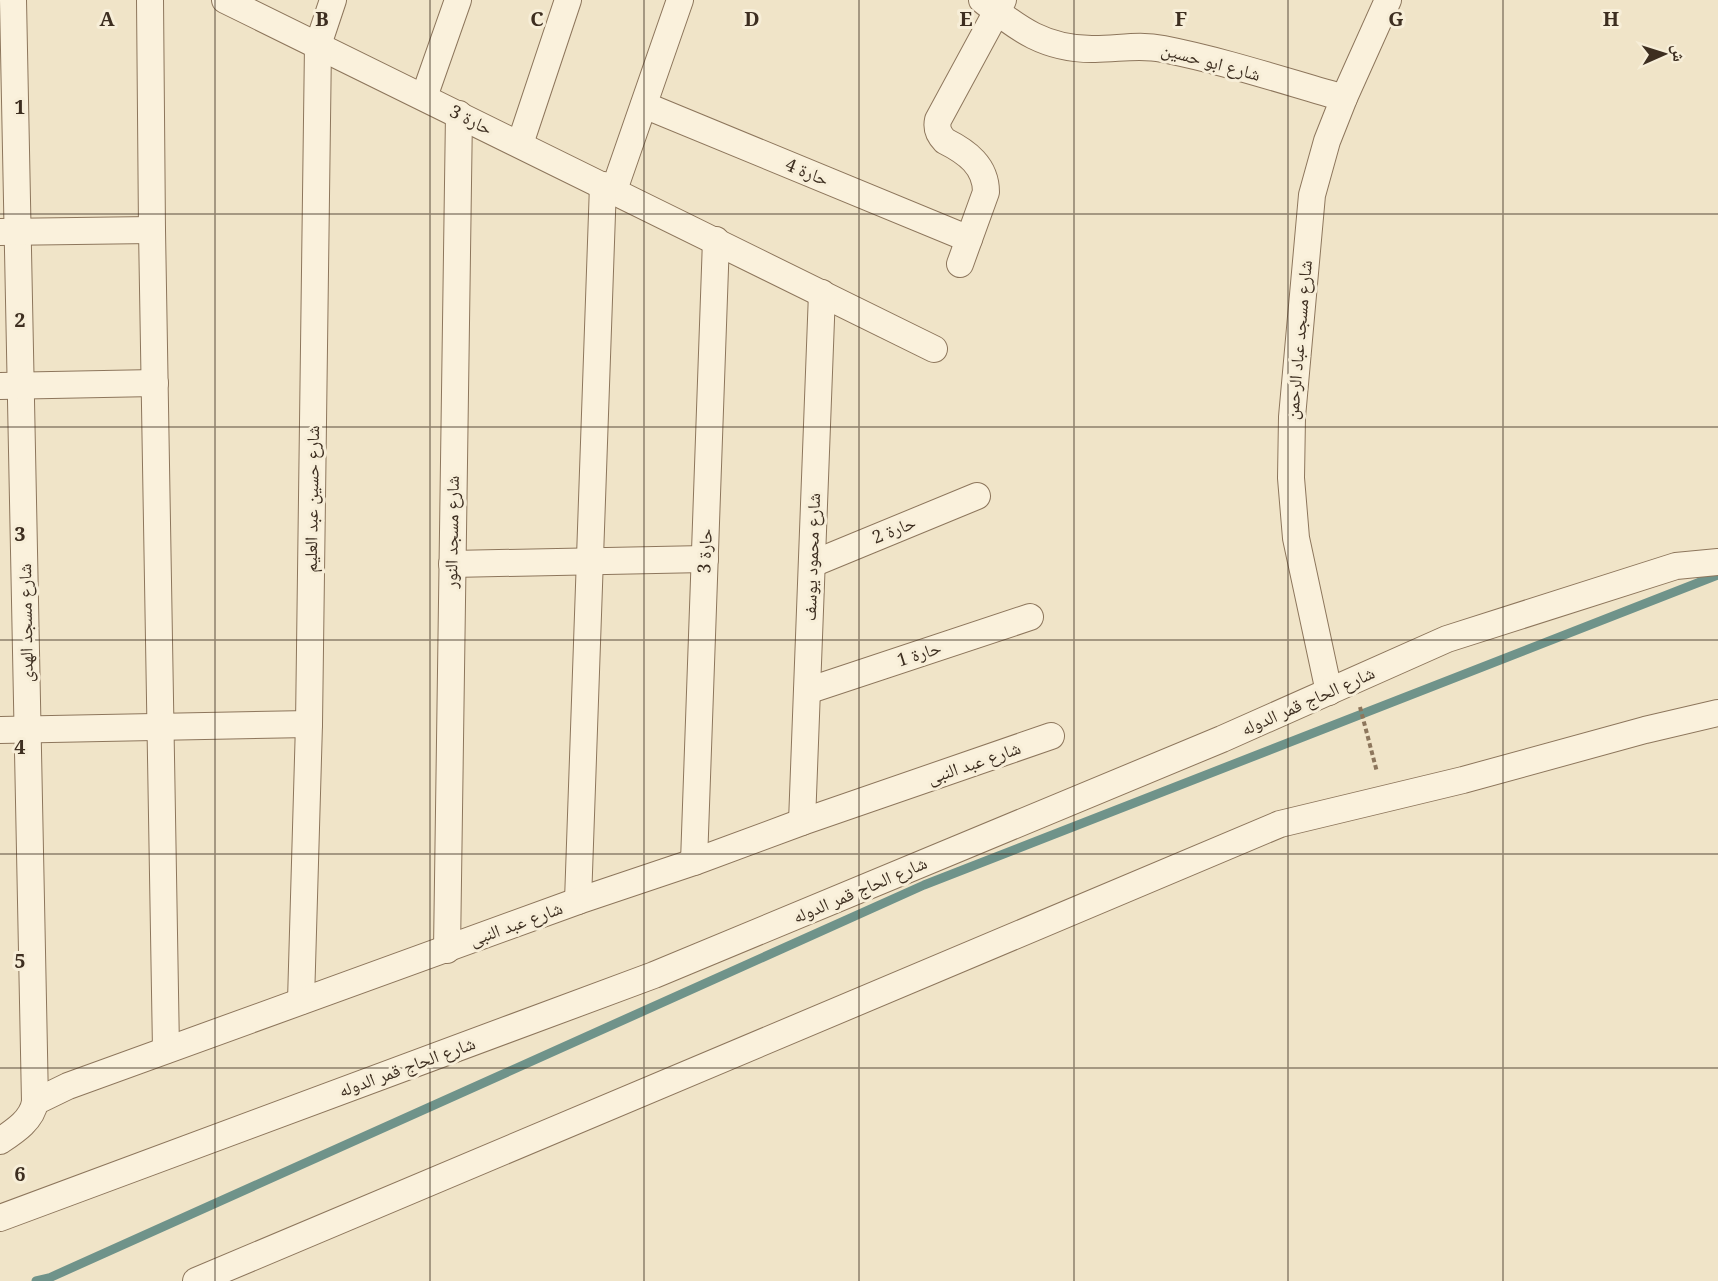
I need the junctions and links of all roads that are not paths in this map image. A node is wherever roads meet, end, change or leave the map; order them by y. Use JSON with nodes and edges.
{"nodes":[{"id":1,"x":13,"y":0,"type":"edge"},
{"id":2,"x":150,"y":0,"type":"edge"},
{"id":3,"x":225,"y":0,"type":"edge"},
{"id":4,"x":333,"y":0,"type":"edge"},
{"id":5,"x":458,"y":0,"type":"edge"},
{"id":6,"x":568,"y":0,"type":"edge"},
{"id":7,"x":680,"y":0,"type":"edge"},
{"id":8,"x":1388,"y":0,"type":"edge"},
{"id":9,"x":994,"y":4,"type":"edge"},
{"id":10,"x":318,"y":45,"type":"junction"},
{"id":11,"x":424,"y":97,"type":"junction"},
{"id":12,"x":1344,"y":98,"type":"junction"},
{"id":13,"x":644,"y":105,"type":"junction"},
{"id":14,"x":459,"y":114,"type":"junction"},
{"id":15,"x":520,"y":144,"type":"junction"},
{"id":16,"x":609,"y":187,"type":"junction"},
{"id":17,"x":152,"y":230,"type":"junction"},
{"id":18,"x":9,"y":232,"type":"edge"},
{"id":19,"x":969,"y":239,"type":"junction"},
{"id":20,"x":716,"y":240,"type":"junction"},
{"id":21,"x":960,"y":264,"type":"dead end"},
{"id":22,"x":822,"y":293,"type":"junction"},
{"id":23,"x":934,"y":349,"type":"dead end"},
{"id":24,"x":155,"y":384,"type":"junction"},
{"id":25,"x":11,"y":386,"type":"edge"},
{"id":26,"x":977,"y":496,"type":"dead end"},
{"id":27,"x":705,"y":560,"type":"junction"},
{"id":28,"x":590,"y":561,"type":"junction"},
{"id":29,"x":1718,"y":562,"type":"edge"},
{"id":30,"x":452,"y":564,"type":"junction"},
{"id":31,"x":812,"y":564,"type":"junction"},
{"id":32,"x":1030,"y":617,"type":"dead end"},
{"id":33,"x":807,"y":691,"type":"junction"},
{"id":34,"x":1329,"y":692,"type":"junction"},
{"id":35,"x":1718,"y":713,"type":"edge"},
{"id":36,"x":309,"y":724,"type":"junction"},
{"id":37,"x":160,"y":727,"type":"junction"},
{"id":38,"x":0,"y":729,"type":"edge"},
{"id":39,"x":28,"y":729,"type":"junction"},
{"id":40,"x":1051,"y":736,"type":"dead end"},
{"id":41,"x":802,"y":822,"type":"junction"},
{"id":42,"x":694,"y":862,"type":"junction"},
{"id":43,"x":578,"y":901,"type":"junction"},
{"id":44,"x":447,"y":950,"type":"junction"},
{"id":45,"x":301,"y":1000,"type":"junction"},
{"id":46,"x":166,"y":1050,"type":"junction"},
{"id":47,"x":35,"y":1102,"type":"junction"},
{"id":48,"x":0,"y":1140,"type":"edge"},
{"id":49,"x":0,"y":1218,"type":"edge"},
{"id":50,"x":196,"y":1281,"type":"edge"}],
"edges":[{"from":1,"to":18,"type":"street","name":"شارع مسجد الهدى"},
{"from":2,"to":17,"type":"street"},
{"from":3,"to":10,"type":"street","name":"حارة 3"},
{"from":4,"to":10,"type":"street","name":"شارع حسين عبد العليم"},
{"from":5,"to":11,"type":"street"},
{"from":6,"to":15,"type":"street"},
{"from":7,"to":13,"type":"street"},
{"from":8,"to":12,"type":"street","name":"شارع مسجد عباد الرحمن"},
{"from":9,"to":12,"type":"street","name":"شارع ابو حسين"},
{"from":9,"to":19,"type":"street"},
{"from":10,"to":11,"type":"street","name":"حارة 3"},
{"from":10,"to":36,"type":"street","name":"شارع حسين عبد العليم"},
{"from":11,"to":14,"type":"street","name":"حارة 3"},
{"from":12,"to":34,"type":"street","name":"شارع مسجد عباد الرحمن"},
{"from":13,"to":16,"type":"street"},
{"from":13,"to":19,"type":"street","name":"حارة 4"},
{"from":14,"to":15,"type":"street","name":"حارة 3"},
{"from":14,"to":30,"type":"street","name":"شارع مسجد النور"},
{"from":15,"to":16,"type":"street","name":"حارة 3"},
{"from":16,"to":20,"type":"street","name":"حارة 3"},
{"from":16,"to":28,"type":"street"},
{"from":17,"to":18,"type":"street"},
{"from":17,"to":24,"type":"street"},
{"from":18,"to":25,"type":"street","name":"شارع مسجد الهدى"},
{"from":19,"to":21,"type":"street"},
{"from":20,"to":22,"type":"street","name":"حارة 3"},
{"from":20,"to":27,"type":"street","name":"حارة 3"},
{"from":22,"to":23,"type":"street","name":"حارة 3"},
{"from":22,"to":31,"type":"street","name":"شارع محمود يوسف"},
{"from":24,"to":25,"type":"street"},
{"from":24,"to":37,"type":"street"},
{"from":25,"to":39,"type":"street","name":"شارع مسجد الهدى"},
{"from":26,"to":31,"type":"street","name":"حارة 2"},
{"from":27,"to":28,"type":"street"},
{"from":27,"to":42,"type":"street","name":"حارة 3"},
{"from":28,"to":30,"type":"street"},
{"from":28,"to":43,"type":"street"},
{"from":29,"to":34,"type":"street","name":"شارع الحاج قمر الدوله"},
{"from":30,"to":44,"type":"street","name":"شارع مسجد النور"},
{"from":31,"to":33,"type":"street","name":"شارع محمود يوسف"},
{"from":32,"to":33,"type":"street","name":"حارة 1"},
{"from":33,"to":41,"type":"street","name":"شارع محمود يوسف"},
{"from":34,"to":49,"type":"street","name":"شارع الحاج قمر الدوله"},
{"from":35,"to":50,"type":"street"},
{"from":36,"to":37,"type":"street"},
{"from":36,"to":45,"type":"street","name":"شارع حسين عبد العليم"},
{"from":37,"to":39,"type":"street"},
{"from":37,"to":46,"type":"street"},
{"from":38,"to":39,"type":"street"},
{"from":39,"to":47,"type":"street","name":"شارع مسجد الهدى"},
{"from":40,"to":41,"type":"street","name":"شارع عبد النبى"},
{"from":41,"to":42,"type":"street","name":"شارع عبد النبى"},
{"from":42,"to":43,"type":"street","name":"شارع عبد النبى"},
{"from":43,"to":44,"type":"street","name":"شارع عبد النبى"},
{"from":44,"to":45,"type":"street","name":"شارع عبد النبى"},
{"from":45,"to":46,"type":"street","name":"شارع عبد النبى"},
{"from":46,"to":47,"type":"street","name":"شارع عبد النبى"},
{"from":47,"to":48,"type":"street"}]}
